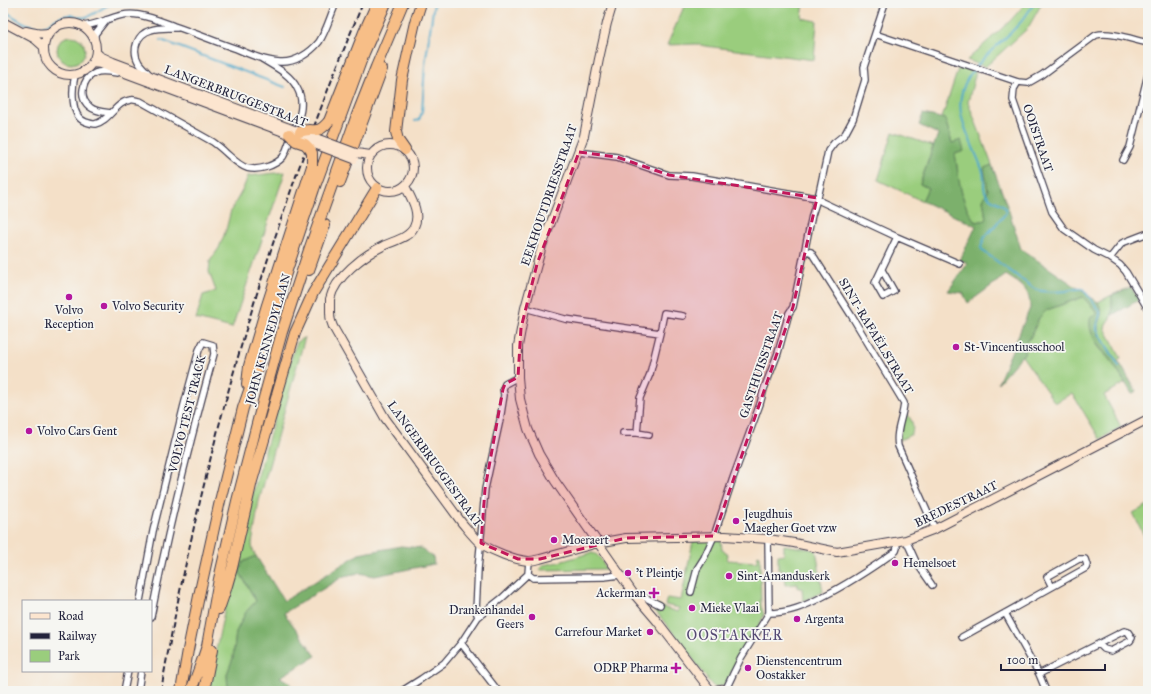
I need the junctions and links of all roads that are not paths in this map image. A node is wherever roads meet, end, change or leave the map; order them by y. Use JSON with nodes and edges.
{"nodes":[{"id":1,"x":336,"y":3,"type":"edge"},
{"id":2,"x":377,"y":3,"type":"edge"},
{"id":3,"x":386,"y":3,"type":"edge"},
{"id":4,"x":403,"y":3,"type":"edge"},
{"id":5,"x":410,"y":3,"type":"edge"},
{"id":6,"x":421,"y":3,"type":"edge"},
{"id":7,"x":613,"y":3,"type":"edge"},
{"id":8,"x":885,"y":3,"type":"edge"},
{"id":9,"x":107,"y":20,"type":"junction"},
{"id":10,"x":3,"y":22,"type":"edge"},
{"id":11,"x":80,"y":26,"type":"junction"},
{"id":12,"x":14,"y":28,"type":"junction"},
{"id":13,"x":179,"y":28,"type":"junction"},
{"id":14,"x":51,"y":32,"type":"junction"},
{"id":15,"x":875,"y":34,"type":"junction"},
{"id":16,"x":94,"y":42,"type":"junction"},
{"id":17,"x":1148,"y":43,"type":"edge"},
{"id":18,"x":44,"y":47,"type":"junction"},
{"id":19,"x":96,"y":52,"type":"junction"},
{"id":20,"x":262,"y":59,"type":"junction"},
{"id":21,"x":92,"y":63,"type":"junction"},
{"id":22,"x":126,"y":74,"type":"junction"},
{"id":23,"x":1148,"y":74,"type":"edge"},
{"id":24,"x":75,"y":75,"type":"junction"},
{"id":25,"x":153,"y":78,"type":"junction"},
{"id":26,"x":1018,"y":82,"type":"junction"},
{"id":27,"x":1145,"y":99,"type":"edge"},
{"id":28,"x":111,"y":113,"type":"junction"},
{"id":29,"x":289,"y":132,"type":"junction"},
{"id":30,"x":300,"y":132,"type":"junction"},
{"id":31,"x":405,"y":150,"type":"junction"},
{"id":32,"x":579,"y":152,"type":"junction"},
{"id":33,"x":371,"y":155,"type":"junction"},
{"id":34,"x":355,"y":156,"type":"junction"},
{"id":35,"x":1123,"y":160,"type":"dead end"},
{"id":36,"x":367,"y":167,"type":"junction"},
{"id":37,"x":405,"y":186,"type":"junction"},
{"id":38,"x":378,"y":188,"type":"junction"},
{"id":39,"x":817,"y":198,"type":"junction"},
{"id":40,"x":1148,"y":233,"type":"edge"},
{"id":41,"x":897,"y":237,"type":"junction"},
{"id":42,"x":805,"y":251,"type":"junction"},
{"id":43,"x":1110,"y":258,"type":"junction"},
{"id":44,"x":960,"y":264,"type":"dead end"},
{"id":45,"x":882,"y":270,"type":"dead end"},
{"id":46,"x":525,"y":308,"type":"junction"},
{"id":47,"x":1148,"y":308,"type":"edge"},
{"id":48,"x":683,"y":316,"type":"dead end"},
{"id":49,"x":660,"y":333,"type":"junction"},
{"id":50,"x":518,"y":377,"type":"junction"},
{"id":51,"x":243,"y":408,"type":"junction"},
{"id":52,"x":1148,"y":419,"type":"edge"},
{"id":53,"x":623,"y":433,"type":"dead end"},
{"id":54,"x":637,"y":433,"type":"junction"},
{"id":55,"x":649,"y":435,"type":"dead end"},
{"id":56,"x":935,"y":529,"type":"junction"},
{"id":57,"x":714,"y":536,"type":"junction"},
{"id":58,"x":768,"y":539,"type":"junction"},
{"id":59,"x":906,"y":540,"type":"junction"},
{"id":60,"x":896,"y":542,"type":"junction"},
{"id":61,"x":481,"y":543,"type":"junction"},
{"id":62,"x":598,"y":543,"type":"junction"},
{"id":63,"x":529,"y":561,"type":"junction"},
{"id":64,"x":528,"y":574,"type":"junction"},
{"id":65,"x":620,"y":575,"type":"junction"},
{"id":66,"x":932,"y":585,"type":"dead end"},
{"id":67,"x":1052,"y":587,"type":"junction"},
{"id":68,"x":691,"y":592,"type":"dead end"},
{"id":69,"x":638,"y":599,"type":"junction"},
{"id":70,"x":140,"y":600,"type":"edge"},
{"id":71,"x":660,"y":605,"type":"dead end"},
{"id":72,"x":219,"y":609,"type":"junction"},
{"id":73,"x":152,"y":612,"type":"edge"},
{"id":74,"x":769,"y":613,"type":"junction"},
{"id":75,"x":1005,"y":613,"type":"junction"},
{"id":76,"x":478,"y":617,"type":"junction"},
{"id":77,"x":962,"y":637,"type":"dead end"},
{"id":78,"x":461,"y":643,"type":"junction"},
{"id":79,"x":1099,"y":644,"type":"junction"},
{"id":80,"x":128,"y":672,"type":"edge"},
{"id":81,"x":141,"y":672,"type":"edge"},
{"id":82,"x":1039,"y":674,"type":"junction"},
{"id":83,"x":728,"y":690,"type":"edge"},
{"id":84,"x":124,"y":691,"type":"edge"},
{"id":85,"x":138,"y":691,"type":"edge"},
{"id":86,"x":181,"y":691,"type":"edge"},
{"id":87,"x":191,"y":691,"type":"edge"},
{"id":88,"x":204,"y":691,"type":"edge"},
{"id":89,"x":402,"y":691,"type":"edge"},
{"id":90,"x":498,"y":691,"type":"edge"},
{"id":91,"x":710,"y":691,"type":"edge"},
{"id":92,"x":715,"y":691,"type":"edge"},
{"id":93,"x":1046,"y":691,"type":"edge"}],
"edges":[{"from":1,"to":20,"type":"street"},
{"from":2,"to":30,"type":"highway","bridge":true},
{"from":3,"to":51,"type":"highway","name":"JOHN KENNEDYLAAN"},
{"from":4,"to":87,"type":"highway","name":"JOHN KENNEDYLAAN"},
{"from":5,"to":72,"type":"highway","name":"JOHN KENNEDYLAAN"},
{"from":6,"to":31,"type":"highway"},
{"from":7,"to":32,"type":"street","name":"EEKHOUTDRIESSTRAAT"},
{"from":8,"to":15,"type":"street","name":"GASTHUISSTRAAT"},
{"from":9,"to":11,"type":"street"},
{"from":9,"to":13,"type":"street"},
{"from":9,"to":16,"type":"street"},
{"from":10,"to":12,"type":"street"},
{"from":11,"to":14,"type":"street"},
{"from":11,"to":16,"type":"street"},
{"from":12,"to":14,"type":"street"},
{"from":12,"to":18,"type":"street"},
{"from":13,"to":20,"type":"street"},
{"from":13,"to":25,"type":"street"},
{"from":14,"to":18,"type":"street"},
{"from":15,"to":26,"type":"street"},
{"from":15,"to":39,"type":"street","name":"GASTHUISSTRAAT"},
{"from":16,"to":19,"type":"street"},
{"from":17,"to":26,"type":"street"},
{"from":18,"to":24,"type":"street"},
{"from":19,"to":21,"type":"street"},
{"from":19,"to":25,"type":"street","name":"LANGERBRUGGESTRAAT"},
{"from":20,"to":28,"type":"street"},
{"from":21,"to":22,"type":"street","name":"LANGERBRUGGESTRAAT"},
{"from":21,"to":24,"type":"street"},
{"from":22,"to":28,"type":"street"},
{"from":22,"to":29,"type":"street","name":"LANGERBRUGGESTRAAT"},
{"from":23,"to":27,"type":"street"},
{"from":24,"to":28,"type":"street"},
{"from":25,"to":29,"type":"street","name":"LANGERBRUGGESTRAAT"},
{"from":26,"to":43,"type":"street","name":"OOISTRAAT"},
{"from":27,"to":35,"type":"street"},
{"from":29,"to":30,"type":"street","name":"LANGERBRUGGESTRAAT","bridge":true},
{"from":29,"to":34,"type":"street","name":"LANGERBRUGGESTRAAT","bridge":true},
{"from":29,"to":51,"type":"highway","bridge":true},
{"from":30,"to":34,"type":"street","name":"LANGERBRUGGESTRAAT","bridge":true},
{"from":31,"to":33,"type":"street"},
{"from":31,"to":37,"type":"street"},
{"from":32,"to":39,"type":"street"},
{"from":32,"to":46,"type":"street","name":"EEKHOUTDRIESSTRAAT"},
{"from":33,"to":34,"type":"street","name":"LANGERBRUGGESTRAAT"},
{"from":33,"to":36,"type":"street"},
{"from":34,"to":36,"type":"street","name":"LANGERBRUGGESTRAAT"},
{"from":36,"to":38,"type":"street"},
{"from":37,"to":38,"type":"street"},
{"from":37,"to":61,"type":"street","name":"LANGERBRUGGESTRAAT"},
{"from":38,"to":72,"type":"highway"},
{"from":39,"to":41,"type":"street"},
{"from":39,"to":42,"type":"street","name":"GASTHUISSTRAAT"},
{"from":40,"to":43,"type":"street"},
{"from":41,"to":44,"type":"street"},
{"from":41,"to":45,"type":"street"},
{"from":42,"to":56,"type":"street","name":"SINT-RAFAËLSTRAAT"},
{"from":42,"to":57,"type":"street","name":"GASTHUISSTRAAT"},
{"from":43,"to":47,"type":"street","name":"OOISTRAAT"},
{"from":46,"to":49,"type":"street"},
{"from":46,"to":50,"type":"street","name":"EEKHOUTDRIESSTRAAT"},
{"from":48,"to":49,"type":"street"},
{"from":49,"to":54,"type":"street"},
{"from":50,"to":61,"type":"street"},
{"from":50,"to":62,"type":"street","name":"EEKHOUTDRIESSTRAAT"},
{"from":51,"to":86,"type":"highway","name":"JOHN KENNEDYLAAN"},
{"from":52,"to":56,"type":"street","name":"BREDESTRAAT"},
{"from":53,"to":54,"type":"street"},
{"from":54,"to":55,"type":"street"},
{"from":56,"to":59,"type":"street","name":"BREDESTRAAT"},
{"from":57,"to":58,"type":"street","name":"BREDESTRAAT"},
{"from":57,"to":62,"type":"street","name":"BREDESTRAAT"},
{"from":57,"to":68,"type":"street","name":"GASTHUISSTRAAT"},
{"from":58,"to":60,"type":"street","name":"BREDESTRAAT"},
{"from":58,"to":74,"type":"street"},
{"from":59,"to":60,"type":"street","name":"BREDESTRAAT"},
{"from":59,"to":66,"type":"street"},
{"from":60,"to":74,"type":"street"},
{"from":61,"to":63,"type":"street"},
{"from":61,"to":76,"type":"street","name":"LANGERBRUGGESTRAAT"},
{"from":62,"to":63,"type":"street","name":"BREDESTRAAT"},
{"from":62,"to":65,"type":"street","name":"EEKHOUTDRIESSTRAAT"},
{"from":63,"to":64,"type":"street"},
{"from":64,"to":65,"type":"street"},
{"from":64,"to":76,"type":"street"},
{"from":65,"to":69,"type":"street","name":"EEKHOUTDRIESSTRAAT"},
{"from":67,"to":67,"type":"street"},
{"from":67,"to":75,"type":"street"},
{"from":69,"to":71,"type":"street"},
{"from":69,"to":91,"type":"street","name":"EEKHOUTDRIESSTRAAT"},
{"from":70,"to":73,"type":"street","name":"VOLVO TEST TRACK"},
{"from":72,"to":88,"type":"highway","name":"JOHN KENNEDYLAAN"},
{"from":74,"to":83,"type":"street"},
{"from":75,"to":77,"type":"street"},
{"from":75,"to":82,"type":"street"},
{"from":76,"to":78,"type":"street"},
{"from":78,"to":89,"type":"street"},
{"from":78,"to":90,"type":"street"},
{"from":79,"to":79,"type":"street"},
{"from":79,"to":82,"type":"street"},
{"from":80,"to":84,"type":"street"},
{"from":81,"to":85,"type":"street"},
{"from":82,"to":93,"type":"street"},
{"from":83,"to":92,"type":"street"}]}
